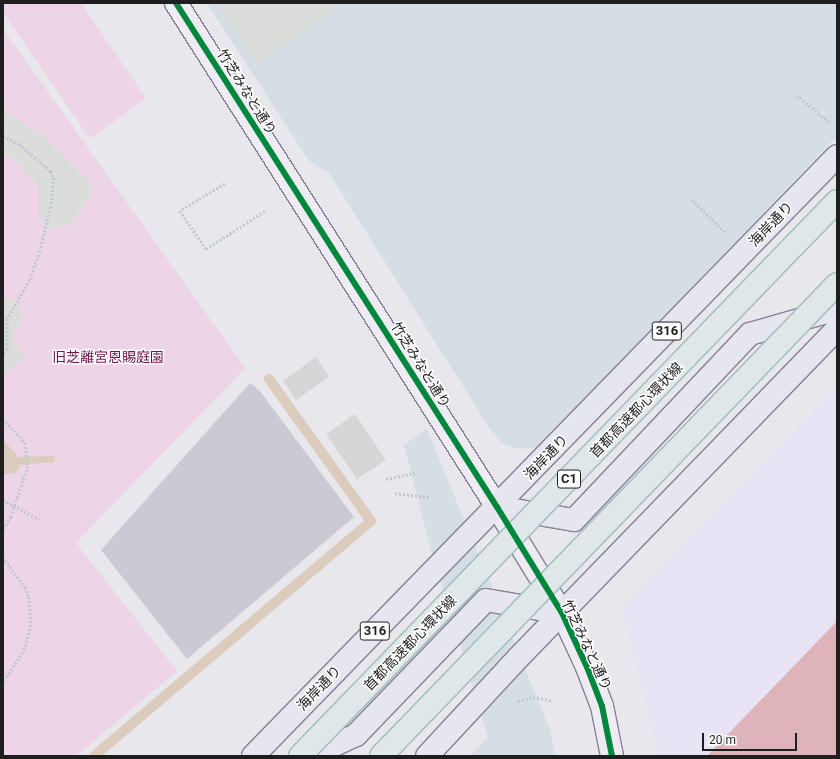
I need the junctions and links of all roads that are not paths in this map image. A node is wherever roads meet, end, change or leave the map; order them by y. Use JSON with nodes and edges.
{"nodes":[{"id":1,"x":176,"y":3,"type":"edge"},
{"id":2,"x":837,"y":156,"type":"edge"},
{"id":3,"x":837,"y":201,"type":"edge"},
{"id":4,"x":837,"y":284,"type":"edge"},
{"id":5,"x":837,"y":309,"type":"edge"},
{"id":6,"x":837,"y":328,"type":"edge"},
{"id":7,"x":497,"y":507,"type":"junction"},
{"id":8,"x":562,"y":613,"type":"junction"},
{"id":9,"x":253,"y":756,"type":"edge"},
{"id":10,"x":300,"y":756,"type":"edge"},
{"id":11,"x":311,"y":756,"type":"edge"},
{"id":12,"x":382,"y":756,"type":"edge"},
{"id":13,"x":427,"y":756,"type":"edge"},
{"id":14,"x":612,"y":756,"type":"edge"}],
"edges":[{"from":1,"to":7,"type":"street","name":"竹芝みなと通り"},
{"from":2,"to":7,"type":"main road","name":"海岸通り","number":"316"},
{"from":3,"to":10,"type":"highway","name":"首都高速都心環状線","number":"C1","bridge":true},
{"from":4,"to":12,"type":"highway","bridge":true},
{"from":5,"to":7,"type":"main road"},
{"from":6,"to":8,"type":"main road"},
{"from":7,"to":8,"type":"street","name":"竹芝みなと通り"},
{"from":7,"to":9,"type":"main road","name":"海岸通り","number":"316"},
{"from":8,"to":11,"type":"main road"},
{"from":8,"to":13,"type":"main road"},
{"from":8,"to":14,"type":"street","name":"竹芝みなと通り"}]}
